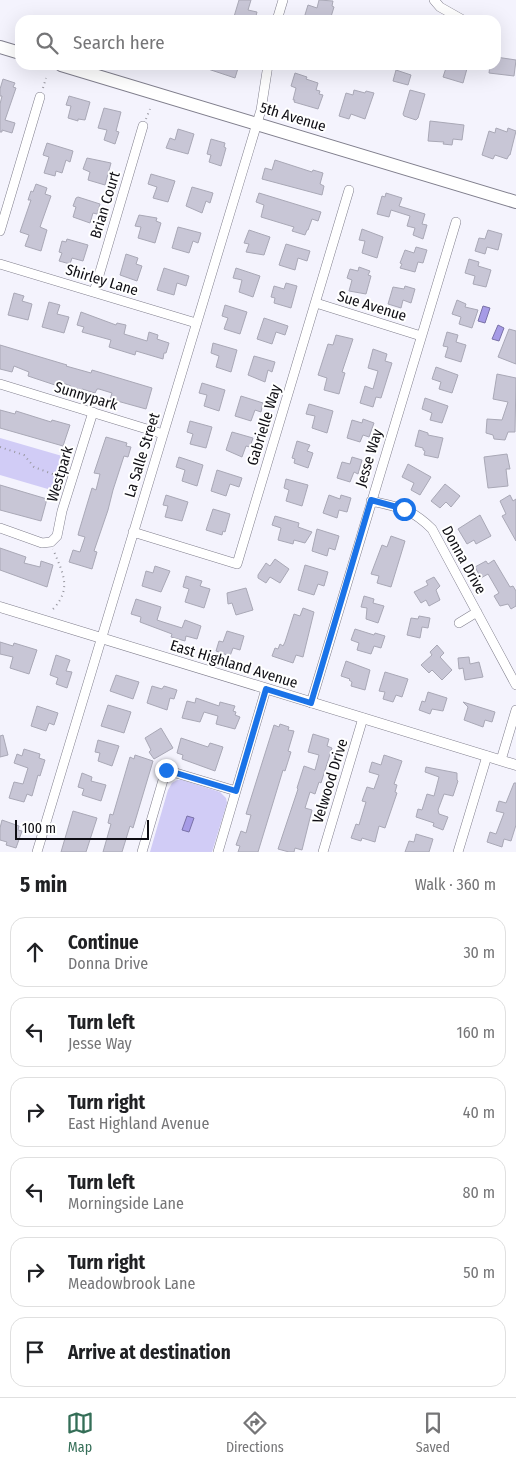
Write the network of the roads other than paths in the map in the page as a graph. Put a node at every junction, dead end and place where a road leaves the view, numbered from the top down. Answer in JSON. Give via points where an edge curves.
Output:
{"nodes":[{"id":1,"x":283,"y":0,"type":"edge"},
{"id":2,"x":434,"y":0,"type":"edge"},
{"id":3,"x":278,"y":15,"type":"edge"},
{"id":4,"x":454,"y":15,"type":"edge"},
{"id":5,"x":0,"y":47,"type":"edge"},
{"id":6,"x":15,"y":52,"type":"edge"},
{"id":7,"x":78,"y":70,"type":"edge"},
{"id":8,"x":267,"y":70,"type":"edge"},
{"id":9,"x":40,"y":98,"type":"road end"},
{"id":10,"x":256,"y":123,"type":"junction"},
{"id":11,"x":143,"y":126,"type":"dead end"},
{"id":12,"x":349,"y":190,"type":"dead end"},
{"id":13,"x":516,"y":202,"type":"edge"},
{"id":14,"x":456,"y":222,"type":"dead end"},
{"id":15,"x":0,"y":232,"type":"edge"},
{"id":16,"x":0,"y":264,"type":"edge"},
{"id":17,"x":94,"y":292,"type":"junction"},
{"id":18,"x":316,"y":303,"type":"junction"},
{"id":19,"x":196,"y":324,"type":"junction"},
{"id":20,"x":421,"y":336,"type":"junction"},
{"id":21,"x":0,"y":384,"type":"edge"},
{"id":22,"x":93,"y":412,"type":"junction"},
{"id":23,"x":163,"y":434,"type":"junction"},
{"id":24,"x":371,"y":500,"type":"junction"},
{"id":25,"x":0,"y":528,"type":"edge"},
{"id":26,"x":133,"y":532,"type":"junction"},
{"id":27,"x":0,"y":607,"type":"edge"},
{"id":28,"x":477,"y":612,"type":"junction"},
{"id":29,"x":459,"y":623,"type":"dead end"},
{"id":30,"x":102,"y":638,"type":"junction"},
{"id":31,"x":516,"y":685,"type":"edge"},
{"id":32,"x":266,"y":689,"type":"junction"},
{"id":33,"x":311,"y":703,"type":"junction"},
{"id":34,"x":516,"y":710,"type":"edge"},
{"id":35,"x":363,"y":718,"type":"junction"},
{"id":36,"x":487,"y":756,"type":"junction"},
{"id":37,"x":502,"y":760,"type":"junction"},
{"id":38,"x":516,"y":765,"type":"edge"},
{"id":39,"x":236,"y":791,"type":"junction"},
{"id":40,"x":37,"y":852,"type":"edge"},
{"id":41,"x":142,"y":852,"type":"edge"},
{"id":42,"x":218,"y":852,"type":"edge"},
{"id":43,"x":323,"y":852,"type":"edge"},
{"id":44,"x":458,"y":852,"type":"edge"}],
"edges":[{"from":1,"to":3,"type":"street"},
{"from":2,"to":4,"type":"street"},
{"from":5,"to":6,"type":"main road"},
{"from":7,"to":10,"type":"main road","name":"5th Avenue"},
{"from":8,"to":10,"type":"street","name":"La Salle Street"},
{"from":9,"to":15,"type":"street"},
{"from":10,"to":13,"type":"main road","name":"5th Avenue"},
{"from":10,"to":19,"type":"street","name":"La Salle Street"},
{"from":11,"to":17,"type":"street","name":"Brian Court"},
{"from":12,"to":18,"type":"street","name":"Gabrielle Way"},
{"from":14,"to":20,"type":"street","name":"Jesse Way"},
{"from":16,"to":17,"type":"street","name":"Shirley Lane"},
{"from":17,"to":19,"type":"street","name":"Shirley Lane"},
{"from":18,"to":20,"type":"street","name":"Sue Avenue"},
{"from":18,"to":26,"type":"street","name":"Gabrielle Way","via":[[237,564]]},
{"from":19,"to":23,"type":"street","name":"La Salle Street"},
{"from":20,"to":24,"type":"street","name":"Jesse Way"},
{"from":21,"to":22,"type":"street","name":"Sunnypark"},
{"from":22,"to":23,"type":"street","name":"Sunnypark"},
{"from":22,"to":25,"type":"street","name":"Westpark","via":[[57,536],[42,543]]},
{"from":23,"to":26,"type":"street","name":"La Salle Street"},
{"from":24,"to":28,"type":"street","name":"Donna Drive","via":[[404,509],[420,517],[432,529]]},
{"from":24,"to":33,"type":"street","name":"Jesse Way"},
{"from":26,"to":30,"type":"street","name":"La Salle Street"},
{"from":27,"to":30,"type":"street","name":"East Highland Avenue"},
{"from":28,"to":29,"type":"street","name":"Donna Drive"},
{"from":28,"to":31,"type":"street","name":"Donna Drive"},
{"from":30,"to":32,"type":"street","name":"East Highland Avenue"},
{"from":30,"to":40,"type":"street","name":"La Salle Street"},
{"from":32,"to":33,"type":"street","name":"East Highland Avenue"},
{"from":32,"to":39,"type":"street"},
{"from":33,"to":35,"type":"street","name":"East Highland Avenue"},
{"from":34,"to":37,"type":"street"},
{"from":35,"to":36,"type":"street","name":"East Highland Avenue"},
{"from":35,"to":43,"type":"street","name":"Velwood Drive"},
{"from":36,"to":37,"type":"street","name":"East Highland Avenue"},
{"from":36,"to":44,"type":"street"},
{"from":37,"to":38,"type":"street","name":"East Highland Avenue"},
{"from":39,"to":41,"type":"street","via":[[166,770]]},
{"from":39,"to":42,"type":"street"}]}
